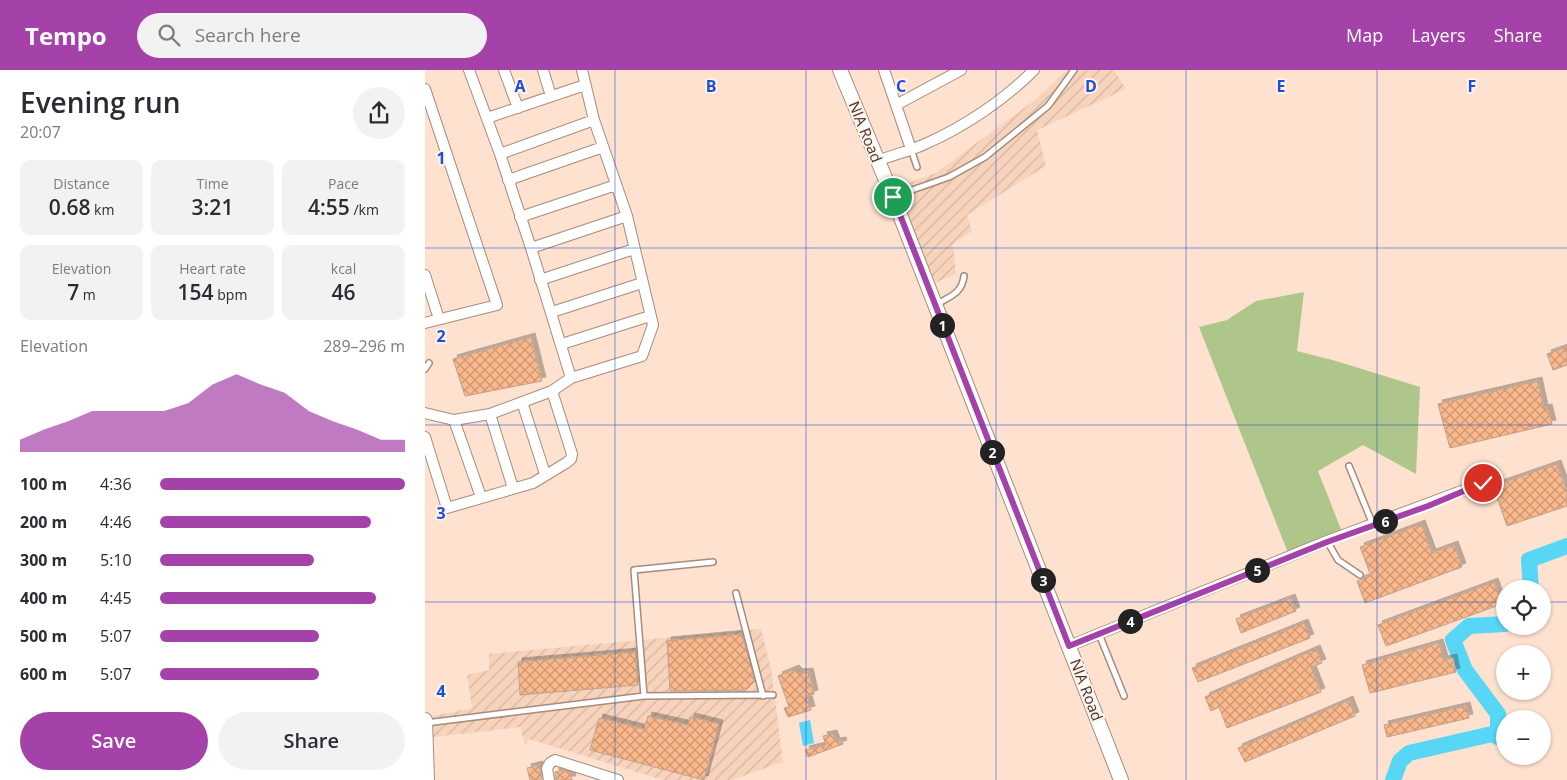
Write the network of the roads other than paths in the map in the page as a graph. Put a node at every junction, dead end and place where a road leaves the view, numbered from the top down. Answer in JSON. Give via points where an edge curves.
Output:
{"nodes":[{"id":1,"x":469,"y":70,"type":"edge"},
{"id":2,"x":504,"y":70,"type":"edge"},
{"id":3,"x":543,"y":70,"type":"edge"},
{"id":4,"x":582,"y":70,"type":"edge"},
{"id":5,"x":840,"y":70,"type":"edge"},
{"id":6,"x":884,"y":70,"type":"edge"},
{"id":7,"x":961,"y":70,"type":"edge"},
{"id":8,"x":1034,"y":70,"type":"edge"},
{"id":9,"x":1074,"y":70,"type":"edge"},
{"id":10,"x":585,"y":85,"type":"junction"},
{"id":11,"x":425,"y":89,"type":"edge"},
{"id":12,"x":551,"y":96,"type":"junction"},
{"id":13,"x":896,"y":105,"type":"junction"},
{"id":14,"x":517,"y":108,"type":"junction"},
{"id":15,"x":487,"y":118,"type":"junction"},
{"id":16,"x":594,"y":120,"type":"junction"},
{"id":17,"x":603,"y":148,"type":"junction"},
{"id":18,"x":911,"y":149,"type":"junction"},
{"id":19,"x":500,"y":154,"type":"junction"},
{"id":20,"x":877,"y":160,"type":"junction"},
{"id":21,"x":917,"y":167,"type":"dead end"},
{"id":22,"x":508,"y":180,"type":"junction"},
{"id":23,"x":616,"y":185,"type":"junction"},
{"id":24,"x":893,"y":197,"type":"junction"},
{"id":25,"x":627,"y":216,"type":"junction"},
{"id":26,"x":520,"y":217,"type":"junction"},
{"id":27,"x":531,"y":248,"type":"junction"},
{"id":28,"x":634,"y":249,"type":"junction"},
{"id":29,"x":425,"y":275,"type":"edge"},
{"id":30,"x":964,"y":276,"type":"dead end"},
{"id":31,"x":541,"y":280,"type":"junction"},
{"id":32,"x":643,"y":283,"type":"junction"},
{"id":33,"x":934,"y":306,"type":"junction"},
{"id":34,"x":552,"y":312,"type":"junction"},
{"id":35,"x":650,"y":316,"type":"junction"},
{"id":36,"x":439,"y":319,"type":"junction"},
{"id":37,"x":425,"y":323,"type":"edge"},
{"id":38,"x":562,"y":344,"type":"junction"},
{"id":39,"x":429,"y":363,"type":"dead end"},
{"id":40,"x":425,"y":369,"type":"edge"},
{"id":41,"x":571,"y":378,"type":"junction"},
{"id":42,"x":552,"y":391,"type":"junction"},
{"id":43,"x":521,"y":402,"type":"junction"},
{"id":44,"x":425,"y":413,"type":"edge"},
{"id":45,"x":490,"y":414,"type":"junction"},
{"id":46,"x":455,"y":420,"type":"junction"},
{"id":47,"x":425,"y":437,"type":"edge"},
{"id":48,"x":1349,"y":466,"type":"dead end"},
{"id":49,"x":545,"y":474,"type":"junction"},
{"id":50,"x":1483,"y":483,"type":"dead end"},
{"id":51,"x":513,"y":488,"type":"junction"},
{"id":52,"x":481,"y":497,"type":"junction"},
{"id":53,"x":1373,"y":525,"type":"junction"},
{"id":54,"x":1327,"y":542,"type":"junction"},
{"id":55,"x":713,"y":562,"type":"dead end"},
{"id":56,"x":1360,"y":575,"type":"dead end"},
{"id":57,"x":736,"y":593,"type":"dead end"},
{"id":58,"x":1099,"y":634,"type":"junction"},
{"id":59,"x":1069,"y":646,"type":"junction"},
{"id":60,"x":773,"y":695,"type":"dead end"},
{"id":61,"x":643,"y":696,"type":"junction"},
{"id":62,"x":763,"y":696,"type":"junction"},
{"id":63,"x":1124,"y":696,"type":"dead end"},
{"id":64,"x":425,"y":721,"type":"edge"},
{"id":65,"x":425,"y":738,"type":"edge"},
{"id":66,"x":427,"y":780,"type":"edge"},
{"id":67,"x":549,"y":780,"type":"edge"},
{"id":68,"x":617,"y":780,"type":"edge"},
{"id":69,"x":1121,"y":780,"type":"edge"}],
"edges":[{"from":1,"to":15,"type":"street"},
{"from":2,"to":14,"type":"street"},
{"from":3,"to":12,"type":"street"},
{"from":4,"to":10,"type":"street"},
{"from":5,"to":20,"type":"street","name":"NIA Road"},
{"from":6,"to":13,"type":"street"},
{"from":7,"to":13,"type":"street"},
{"from":8,"to":18,"type":"street","via":[[972,118]]},
{"from":9,"to":24,"type":"lane","via":[[1048,106],[985,157],[949,177]]},
{"from":10,"to":12,"type":"street"},
{"from":10,"to":16,"type":"street"},
{"from":11,"to":36,"type":"street","via":[[497,305]]},
{"from":12,"to":14,"type":"street"},
{"from":13,"to":18,"type":"street"},
{"from":14,"to":15,"type":"street"},
{"from":15,"to":19,"type":"street"},
{"from":16,"to":17,"type":"street"},
{"from":16,"to":19,"type":"street"},
{"from":17,"to":22,"type":"street"},
{"from":17,"to":23,"type":"street"},
{"from":18,"to":20,"type":"street"},
{"from":18,"to":21,"type":"lane"},
{"from":19,"to":22,"type":"street"},
{"from":20,"to":24,"type":"street","name":"NIA Road"},
{"from":22,"to":26,"type":"street"},
{"from":23,"to":25,"type":"street"},
{"from":23,"to":26,"type":"street"},
{"from":24,"to":33,"type":"street","name":"NIA Road"},
{"from":25,"to":27,"type":"street"},
{"from":25,"to":28,"type":"street"},
{"from":26,"to":27,"type":"street"},
{"from":27,"to":31,"type":"street"},
{"from":28,"to":31,"type":"street"},
{"from":28,"to":32,"type":"street"},
{"from":29,"to":36,"type":"street"},
{"from":30,"to":33,"type":"lane","via":[[959,292]]},
{"from":31,"to":34,"type":"street"},
{"from":32,"to":34,"type":"street"},
{"from":32,"to":35,"type":"street"},
{"from":33,"to":59,"type":"street","name":"NIA Road"},
{"from":34,"to":38,"type":"street"},
{"from":35,"to":38,"type":"street"},
{"from":35,"to":41,"type":"street","via":[[653,325],[642,356]]},
{"from":36,"to":37,"type":"street"},
{"from":38,"to":41,"type":"street"},
{"from":39,"to":40,"type":"lane"},
{"from":41,"to":42,"type":"street"},
{"from":42,"to":43,"type":"street"},
{"from":42,"to":49,"type":"street","via":[[572,454],[571,460]]},
{"from":43,"to":45,"type":"street"},
{"from":43,"to":49,"type":"street"},
{"from":44,"to":46,"type":"street"},
{"from":45,"to":46,"type":"street"},
{"from":45,"to":51,"type":"street"},
{"from":46,"to":52,"type":"street"},
{"from":47,"to":52,"type":"street","via":[[447,508]]},
{"from":48,"to":53,"type":"lane"},
{"from":49,"to":51,"type":"street","via":[[533,483]]},
{"from":50,"to":53,"type":"street"},
{"from":51,"to":52,"type":"street"},
{"from":53,"to":54,"type":"street"},
{"from":54,"to":56,"type":"lane","via":[[1338,560]]},
{"from":54,"to":58,"type":"street"},
{"from":55,"to":61,"type":"lane","via":[[635,570]]},
{"from":57,"to":62,"type":"lane"},
{"from":58,"to":59,"type":"street"},
{"from":58,"to":63,"type":"lane"},
{"from":59,"to":69,"type":"street","name":"NIA Road"},
{"from":60,"to":62,"type":"lane"},
{"from":61,"to":62,"type":"lane"},
{"from":61,"to":64,"type":"lane"},
{"from":64,"to":65,"type":"street"},
{"from":65,"to":66,"type":"street"},
{"from":67,"to":68,"type":"street","via":[[547,768],[555,760]]}]}
